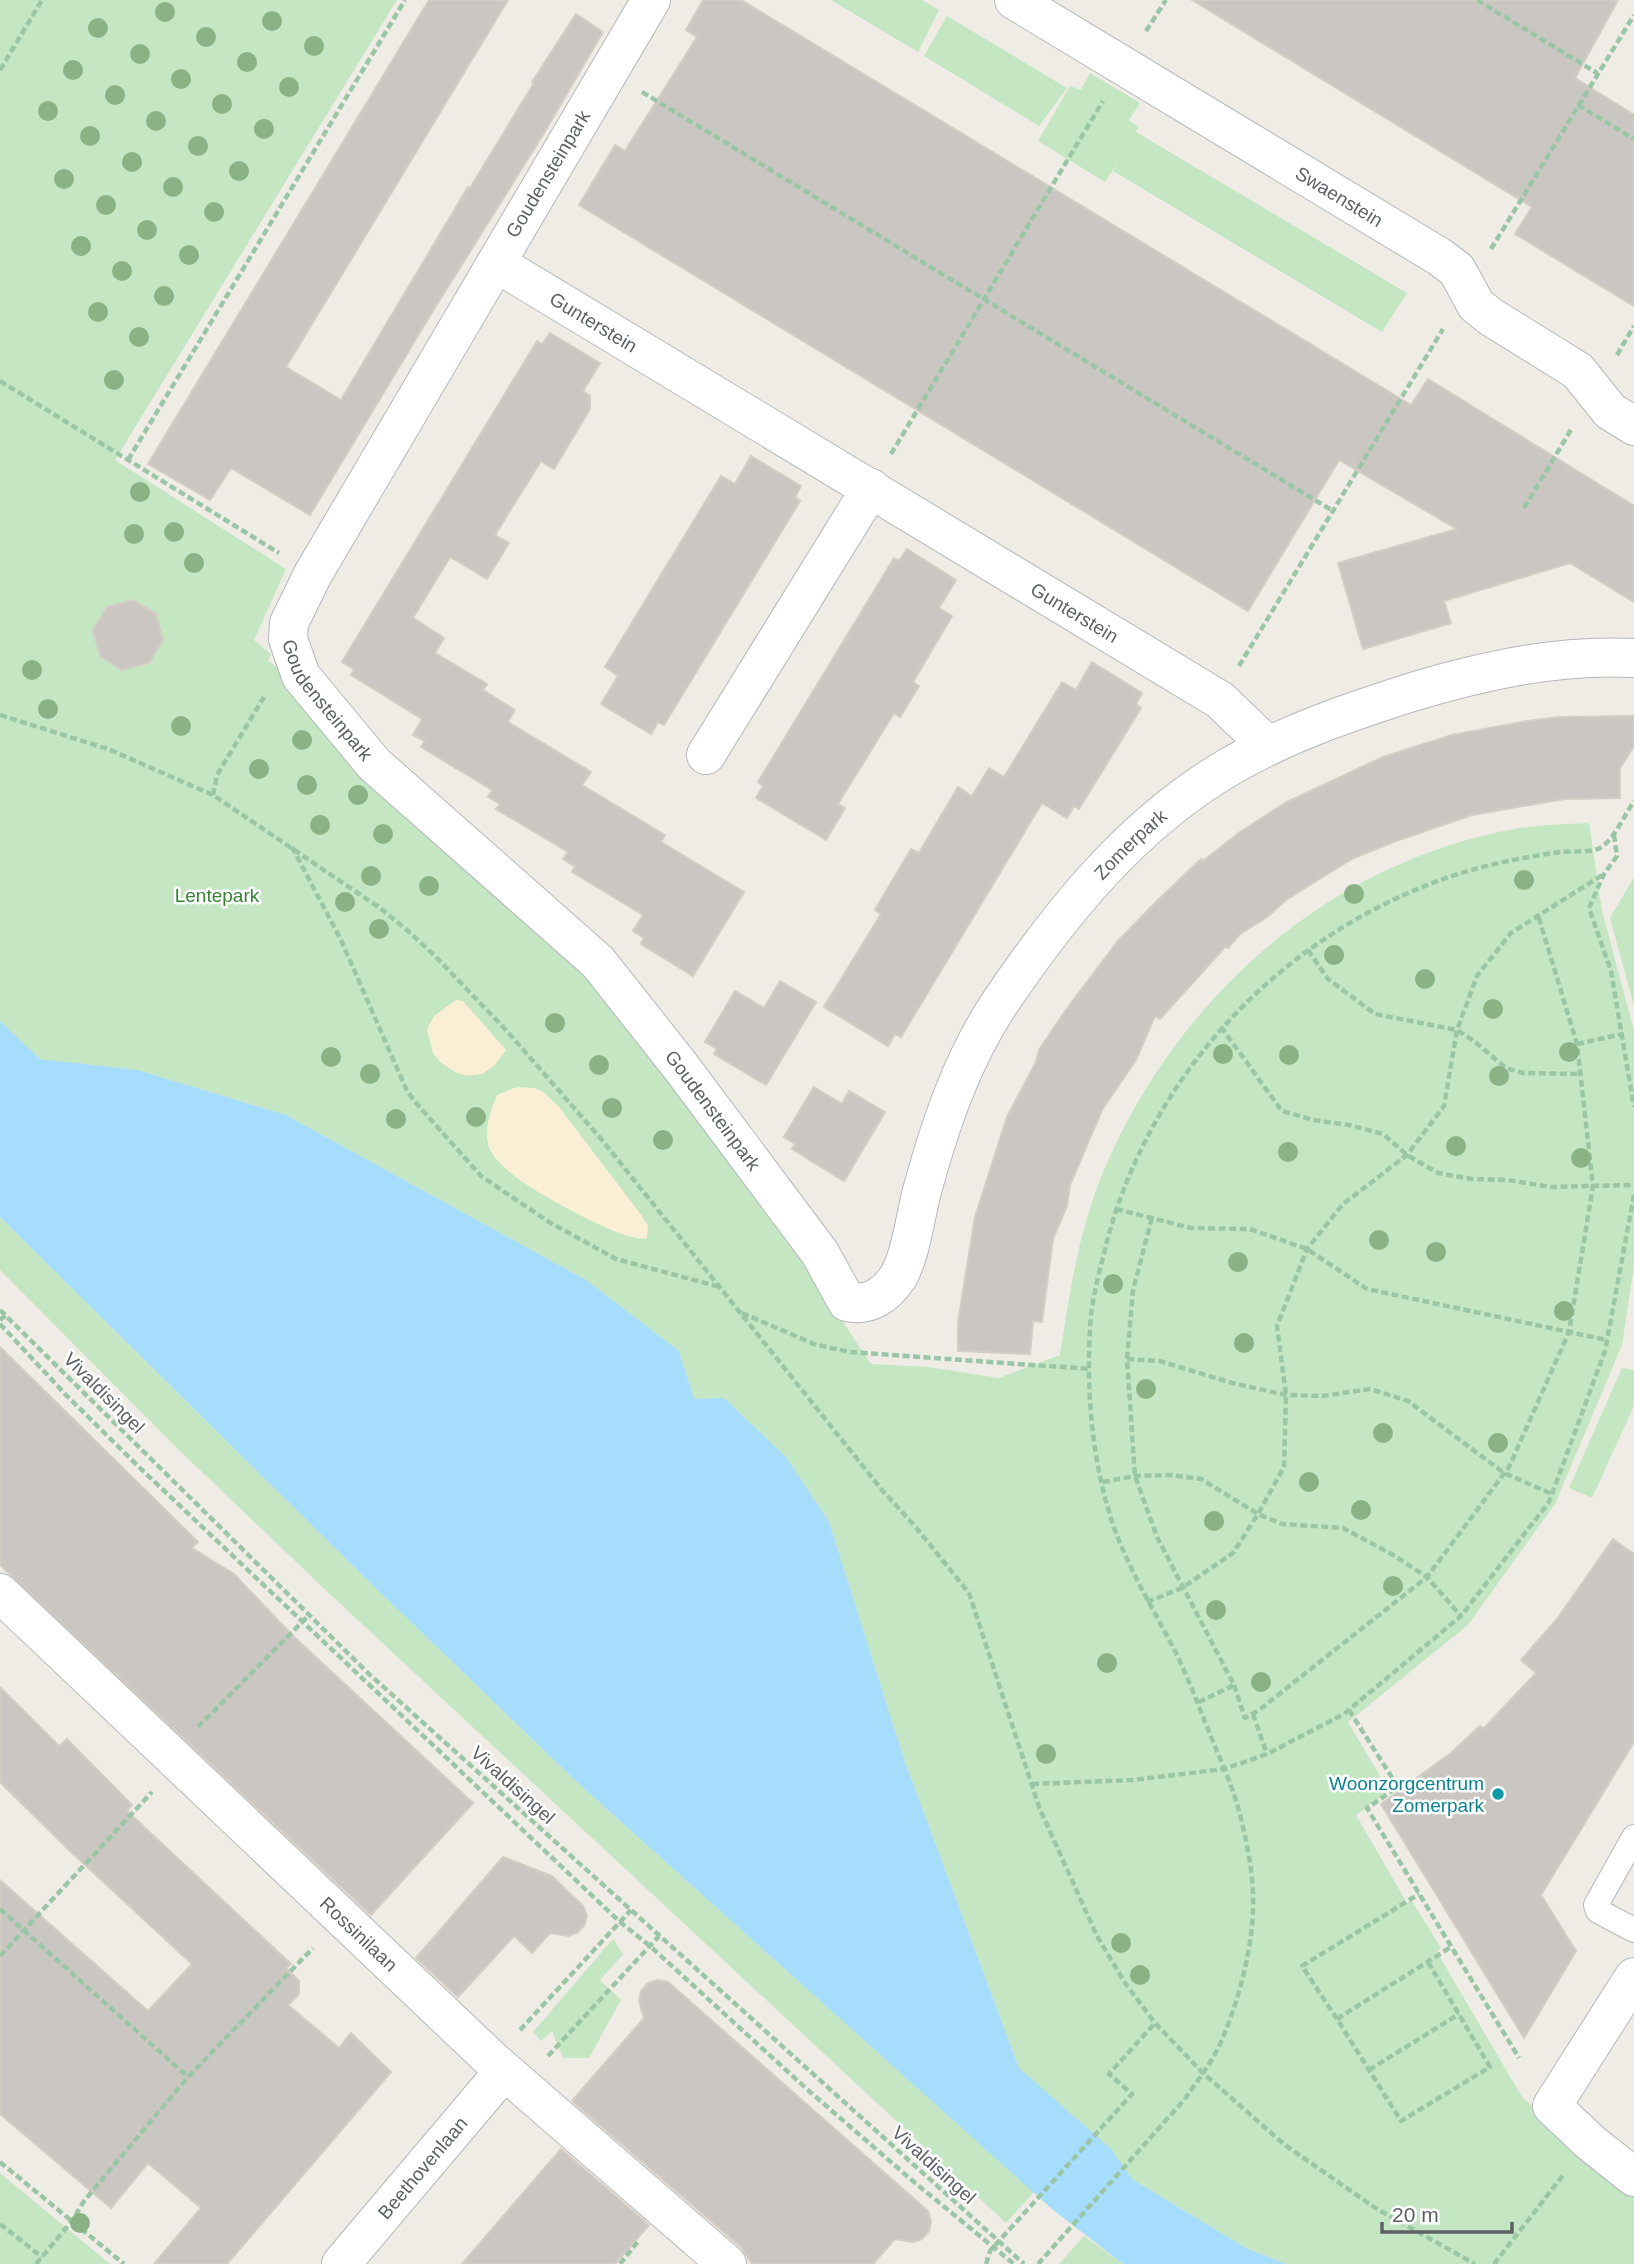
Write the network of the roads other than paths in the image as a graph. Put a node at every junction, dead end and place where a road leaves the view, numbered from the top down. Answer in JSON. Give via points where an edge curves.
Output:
{"nodes":[{"id":1,"x":651,"y":0,"type":"edge"},
{"id":2,"x":1014,"y":0,"type":"edge"},
{"id":3,"x":496,"y":263,"type":"junction"},
{"id":4,"x":1634,"y":426,"type":"edge"},
{"id":5,"x":871,"y":488,"type":"junction"},
{"id":6,"x":1634,"y":658,"type":"edge"},
{"id":7,"x":1268,"y":746,"type":"junction"},
{"id":8,"x":706,"y":755,"type":"dead end"},
{"id":9,"x":857,"y":1304,"type":"joint"},
{"id":10,"x":0,"y":1593,"type":"edge"},
{"id":11,"x":1634,"y":1837,"type":"edge"},
{"id":12,"x":1634,"y":1930,"type":"edge"},
{"id":13,"x":1634,"y":1977,"type":"edge"},
{"id":14,"x":506,"y":2072,"type":"junction"},
{"id":15,"x":1634,"y":2177,"type":"edge"},
{"id":16,"x":341,"y":2264,"type":"edge"},
{"id":17,"x":727,"y":2264,"type":"edge"}],
"edges":[{"from":1,"to":3,"type":"street","name":"Goudensteinpark"},
{"from":2,"to":4,"type":"street","name":"Swaenstein","via":[[1440,257],[1457,270],[1476,305],[1578,371],[1610,411]]},
{"from":3,"to":5,"type":"street","name":"Gunterstein"},
{"from":3,"to":9,"type":"street","name":"Goudensteinpark","via":[[313,574],[289,622],[288,639],[302,676],[374,764],[598,962],[820,1253],[847,1302]]},
{"from":5,"to":7,"type":"street","name":"Gunterstein","via":[[1220,699]]},
{"from":5,"to":8,"type":"street"},
{"from":6,"to":7,"type":"street","name":"Zomerpark","via":[[1563,660],[1479,674],[1370,706]]},
{"from":7,"to":9,"type":"street","name":"Zomerpark","via":[[1185,795],[1140,834],[1068,908],[1034,953],[975,1043],[953,1094],[899,1275],[881,1296]]},
{"from":10,"to":14,"type":"street","name":"Rossinilaan"},
{"from":11,"to":12,"type":"lane","via":[[1596,1905],[1598,1911]]},
{"from":13,"to":15,"type":"street","via":[[1552,2106]]},
{"from":14,"to":16,"type":"street","name":"Beethovenlaan"},
{"from":14,"to":17,"type":"street","name":"Rossinilaan"}]}
